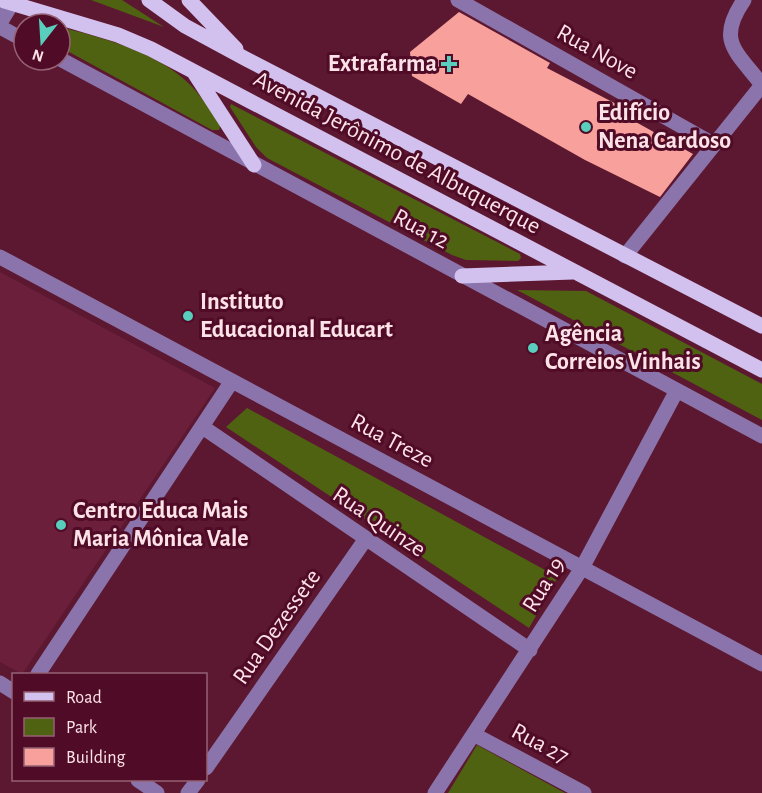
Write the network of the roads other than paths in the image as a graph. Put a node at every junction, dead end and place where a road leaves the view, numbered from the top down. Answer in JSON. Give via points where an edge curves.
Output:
{"nodes":[{"id":1,"x":149,"y":0,"type":"edge"},
{"id":2,"x":189,"y":0,"type":"edge"},
{"id":3,"x":458,"y":0,"type":"edge"},
{"id":4,"x":744,"y":0,"type":"edge"},
{"id":5,"x":9,"y":1,"type":"edge"},
{"id":6,"x":0,"y":25,"type":"edge"},
{"id":7,"x":246,"y":59,"type":"junction"},
{"id":8,"x":72,"y":66,"type":"edge"},
{"id":9,"x":194,"y":71,"type":"junction"},
{"id":10,"x":762,"y":85,"type":"edge"},
{"id":11,"x":713,"y":144,"type":"junction"},
{"id":12,"x":254,"y":165,"type":"junction"},
{"id":13,"x":625,"y":256,"type":"junction"},
{"id":14,"x":0,"y":257,"type":"edge"},
{"id":15,"x":573,"y":272,"type":"junction"},
{"id":16,"x":462,"y":276,"type":"junction"},
{"id":17,"x":762,"y":326,"type":"edge"},
{"id":18,"x":762,"y":370,"type":"edge"},
{"id":19,"x":232,"y":381,"type":"junction"},
{"id":20,"x":676,"y":392,"type":"junction"},
{"id":21,"x":204,"y":428,"type":"junction"},
{"id":22,"x":762,"y":436,"type":"edge"},
{"id":23,"x":365,"y":540,"type":"junction"},
{"id":24,"x":582,"y":568,"type":"junction"},
{"id":25,"x":530,"y":650,"type":"junction"},
{"id":26,"x":762,"y":664,"type":"edge"},
{"id":27,"x":39,"y":673,"type":"edge"},
{"id":28,"x":475,"y":735,"type":"junction"},
{"id":29,"x":207,"y":767,"type":"edge"},
{"id":30,"x":139,"y":781,"type":"edge"},
{"id":31,"x":197,"y":781,"type":"edge"},
{"id":32,"x":157,"y":793,"type":"edge"},
{"id":33,"x":188,"y":793,"type":"edge"},
{"id":34,"x":435,"y":793,"type":"edge"},
{"id":35,"x":584,"y":793,"type":"edge"}],
"edges":[{"from":1,"to":7,"type":"main road","name":"Avenida Jerônimo de Albuquerque","via":[[185,26]]},
{"from":2,"to":7,"type":"main road"},
{"from":3,"to":11,"type":"street","name":"Rua Nove"},
{"from":4,"to":10,"type":"street","via":[[729,27],[730,38]]},
{"from":5,"to":6,"type":"street"},
{"from":5,"to":9,"type":"main road","name":"Avenida Jerônimo de Albuquerque","via":[[117,35]]},
{"from":7,"to":13,"type":"main road","name":"Avenida Jerônimo de Albuquerque"},
{"from":8,"to":12,"type":"street","name":"Rua 12"},
{"from":9,"to":12,"type":"main road"},
{"from":9,"to":15,"type":"main road","name":"Avenida Jerônimo de Albuquerque"},
{"from":10,"to":11,"type":"street"},
{"from":11,"to":13,"type":"street"},
{"from":12,"to":16,"type":"street","name":"Rua 12"},
{"from":13,"to":17,"type":"main road","name":"Avenida Jerônimo de Albuquerque"},
{"from":14,"to":19,"type":"street","name":"Rua Treze"},
{"from":15,"to":16,"type":"main road"},
{"from":15,"to":18,"type":"main road","name":"Avenida Jerônimo de Albuquerque"},
{"from":16,"to":20,"type":"street","name":"Rua 12"},
{"from":19,"to":21,"type":"street"},
{"from":19,"to":24,"type":"street","name":"Rua Treze"},
{"from":20,"to":22,"type":"street","name":"Rua 12"},
{"from":20,"to":24,"type":"street","name":"Rua 19"},
{"from":21,"to":23,"type":"street","name":"Rua Quinze"},
{"from":21,"to":27,"type":"street"},
{"from":23,"to":25,"type":"street","name":"Rua Quinze"},
{"from":23,"to":29,"type":"street","name":"Rua Dezessete"},
{"from":24,"to":25,"type":"street","name":"Rua 19"},
{"from":24,"to":26,"type":"street","name":"Rua Treze"},
{"from":25,"to":28,"type":"street","name":"Rua 19"},
{"from":28,"to":34,"type":"street","name":"Rua 19"},
{"from":28,"to":35,"type":"street","name":"Rua 27"},
{"from":30,"to":32,"type":"street"},
{"from":31,"to":33,"type":"street"}]}
